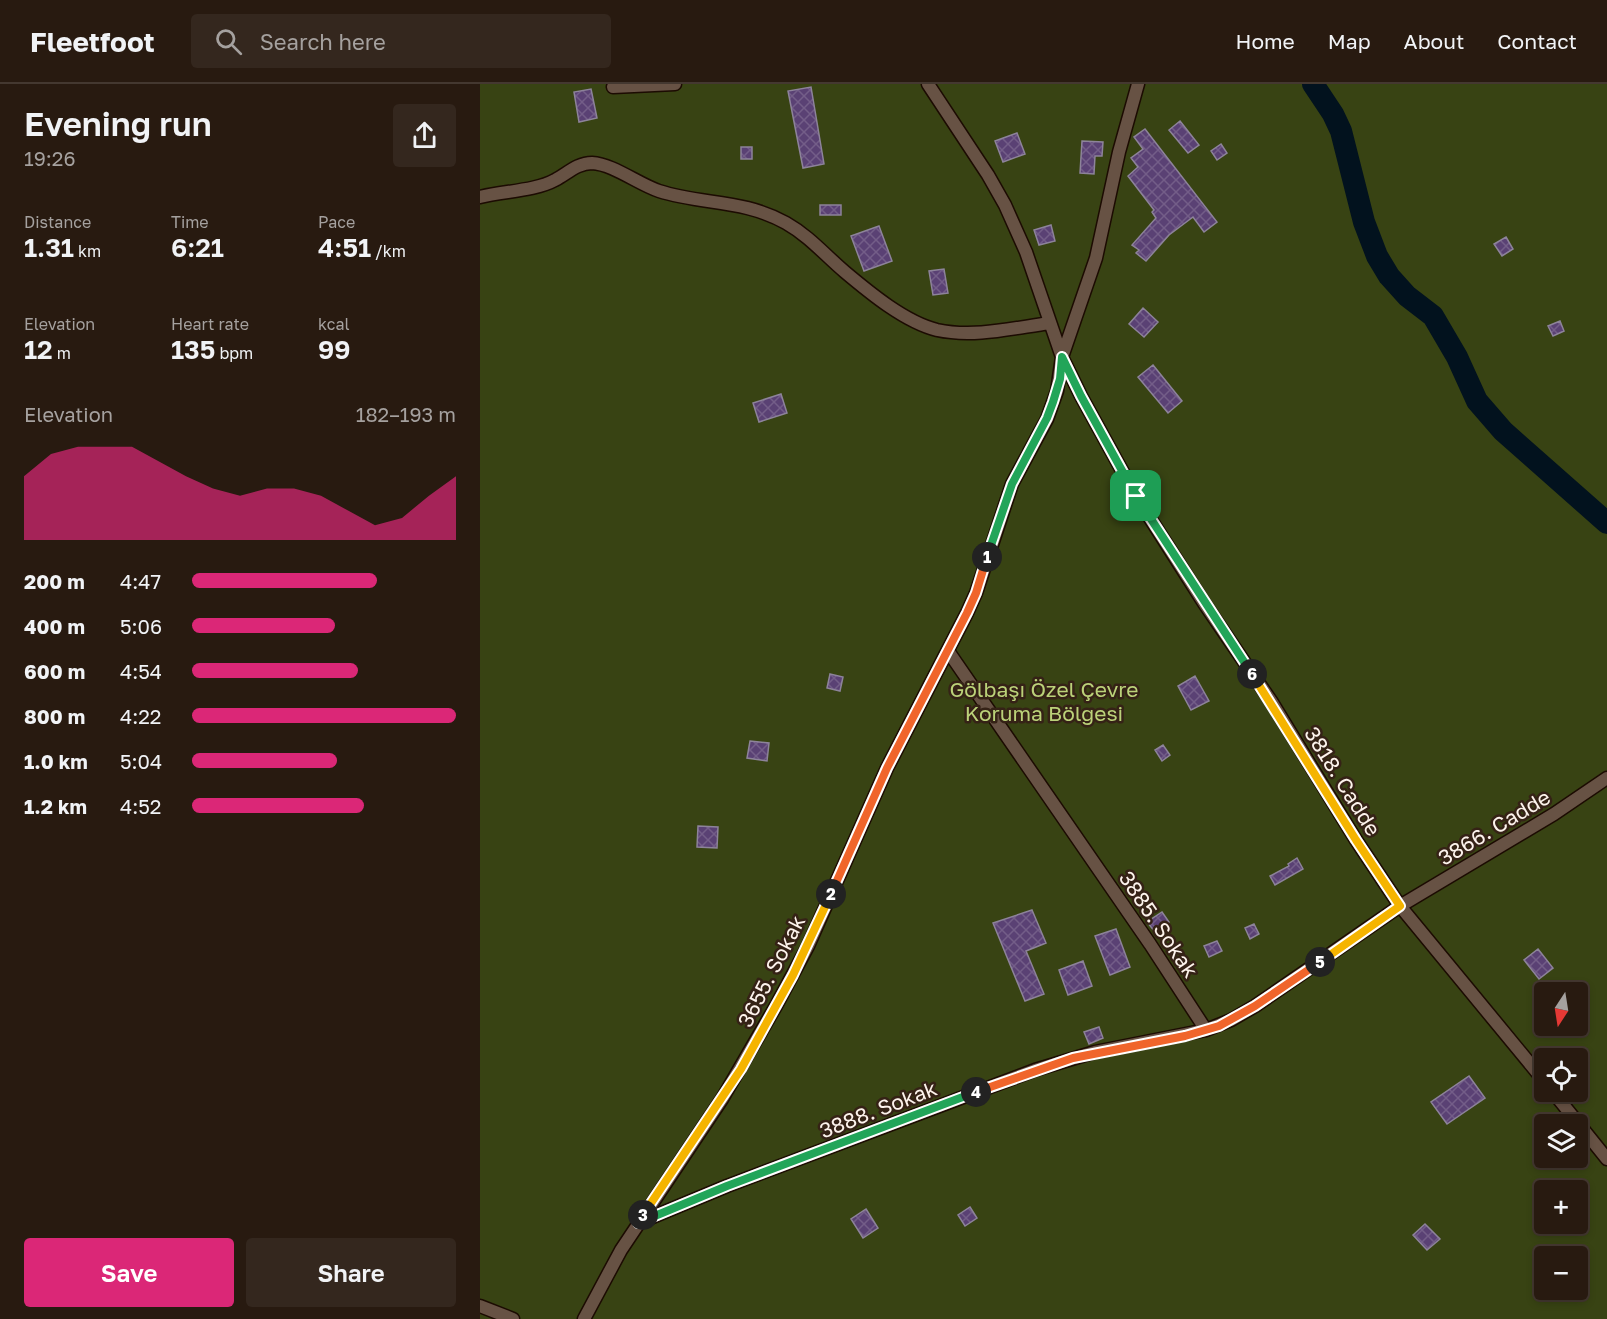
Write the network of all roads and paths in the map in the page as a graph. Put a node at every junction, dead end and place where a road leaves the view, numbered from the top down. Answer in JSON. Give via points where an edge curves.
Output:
{"nodes":[{"id":1,"x":675,"y":84,"type":"edge"},
{"id":2,"x":928,"y":84,"type":"edge"},
{"id":3,"x":1138,"y":84,"type":"edge"},
{"id":4,"x":613,"y":87,"type":"dead end"},
{"id":5,"x":480,"y":197,"type":"edge"},
{"id":6,"x":1050,"y":322,"type":"junction"},
{"id":7,"x":1062,"y":357,"type":"junction"},
{"id":8,"x":948,"y":651,"type":"junction"},
{"id":9,"x":1607,"y":778,"type":"edge"},
{"id":10,"x":1400,"y":906,"type":"junction"},
{"id":11,"x":1206,"y":1030,"type":"junction"},
{"id":12,"x":1534,"y":1069,"type":"edge"},
{"id":13,"x":1561,"y":1102,"type":"edge"},
{"id":14,"x":1607,"y":1159,"type":"edge"},
{"id":15,"x":638,"y":1223,"type":"junction"},
{"id":16,"x":480,"y":1306,"type":"edge"},
{"id":17,"x":513,"y":1319,"type":"edge"},
{"id":18,"x":584,"y":1319,"type":"edge"}],
"edges":[{"from":1,"to":4,"type":"street"},
{"from":2,"to":6,"type":"street","name":"3818. Cadde","via":[[1005,205]]},
{"from":3,"to":7,"type":"street","name":"3655. Sokak","via":[[1096,258]]},
{"from":5,"to":6,"type":"street","via":[[554,181],[583,165],[600,165],[659,191],[737,204],[772,216],[803,234],[880,300],[927,327],[948,332],[984,332]]},
{"from":6,"to":7,"type":"street","name":"3818. Cadde"},
{"from":7,"to":8,"type":"street","name":"3655. Sokak","via":[[1060,379],[1047,418],[1012,484],[976,593]]},
{"from":7,"to":10,"type":"street","name":"3818. Cadde","via":[[1136,496]]},
{"from":8,"to":11,"type":"street","name":"3885. Sokak"},
{"from":8,"to":15,"type":"street","name":"3655. Sokak","via":[[887,768],[788,985],[722,1099]]},
{"from":9,"to":10,"type":"street","name":"3866. Cadde"},
{"from":10,"to":11,"type":"street","via":[[1274,994]]},
{"from":10,"to":12,"type":"street","name":"3818. Cadde"},
{"from":11,"to":15,"type":"street","name":"3888. Sokak","via":[[1095,1052],[1035,1070]]},
{"from":13,"to":14,"type":"street"},
{"from":15,"to":18,"type":"street","name":"3655. Sokak"},
{"from":16,"to":17,"type":"street"}]}
